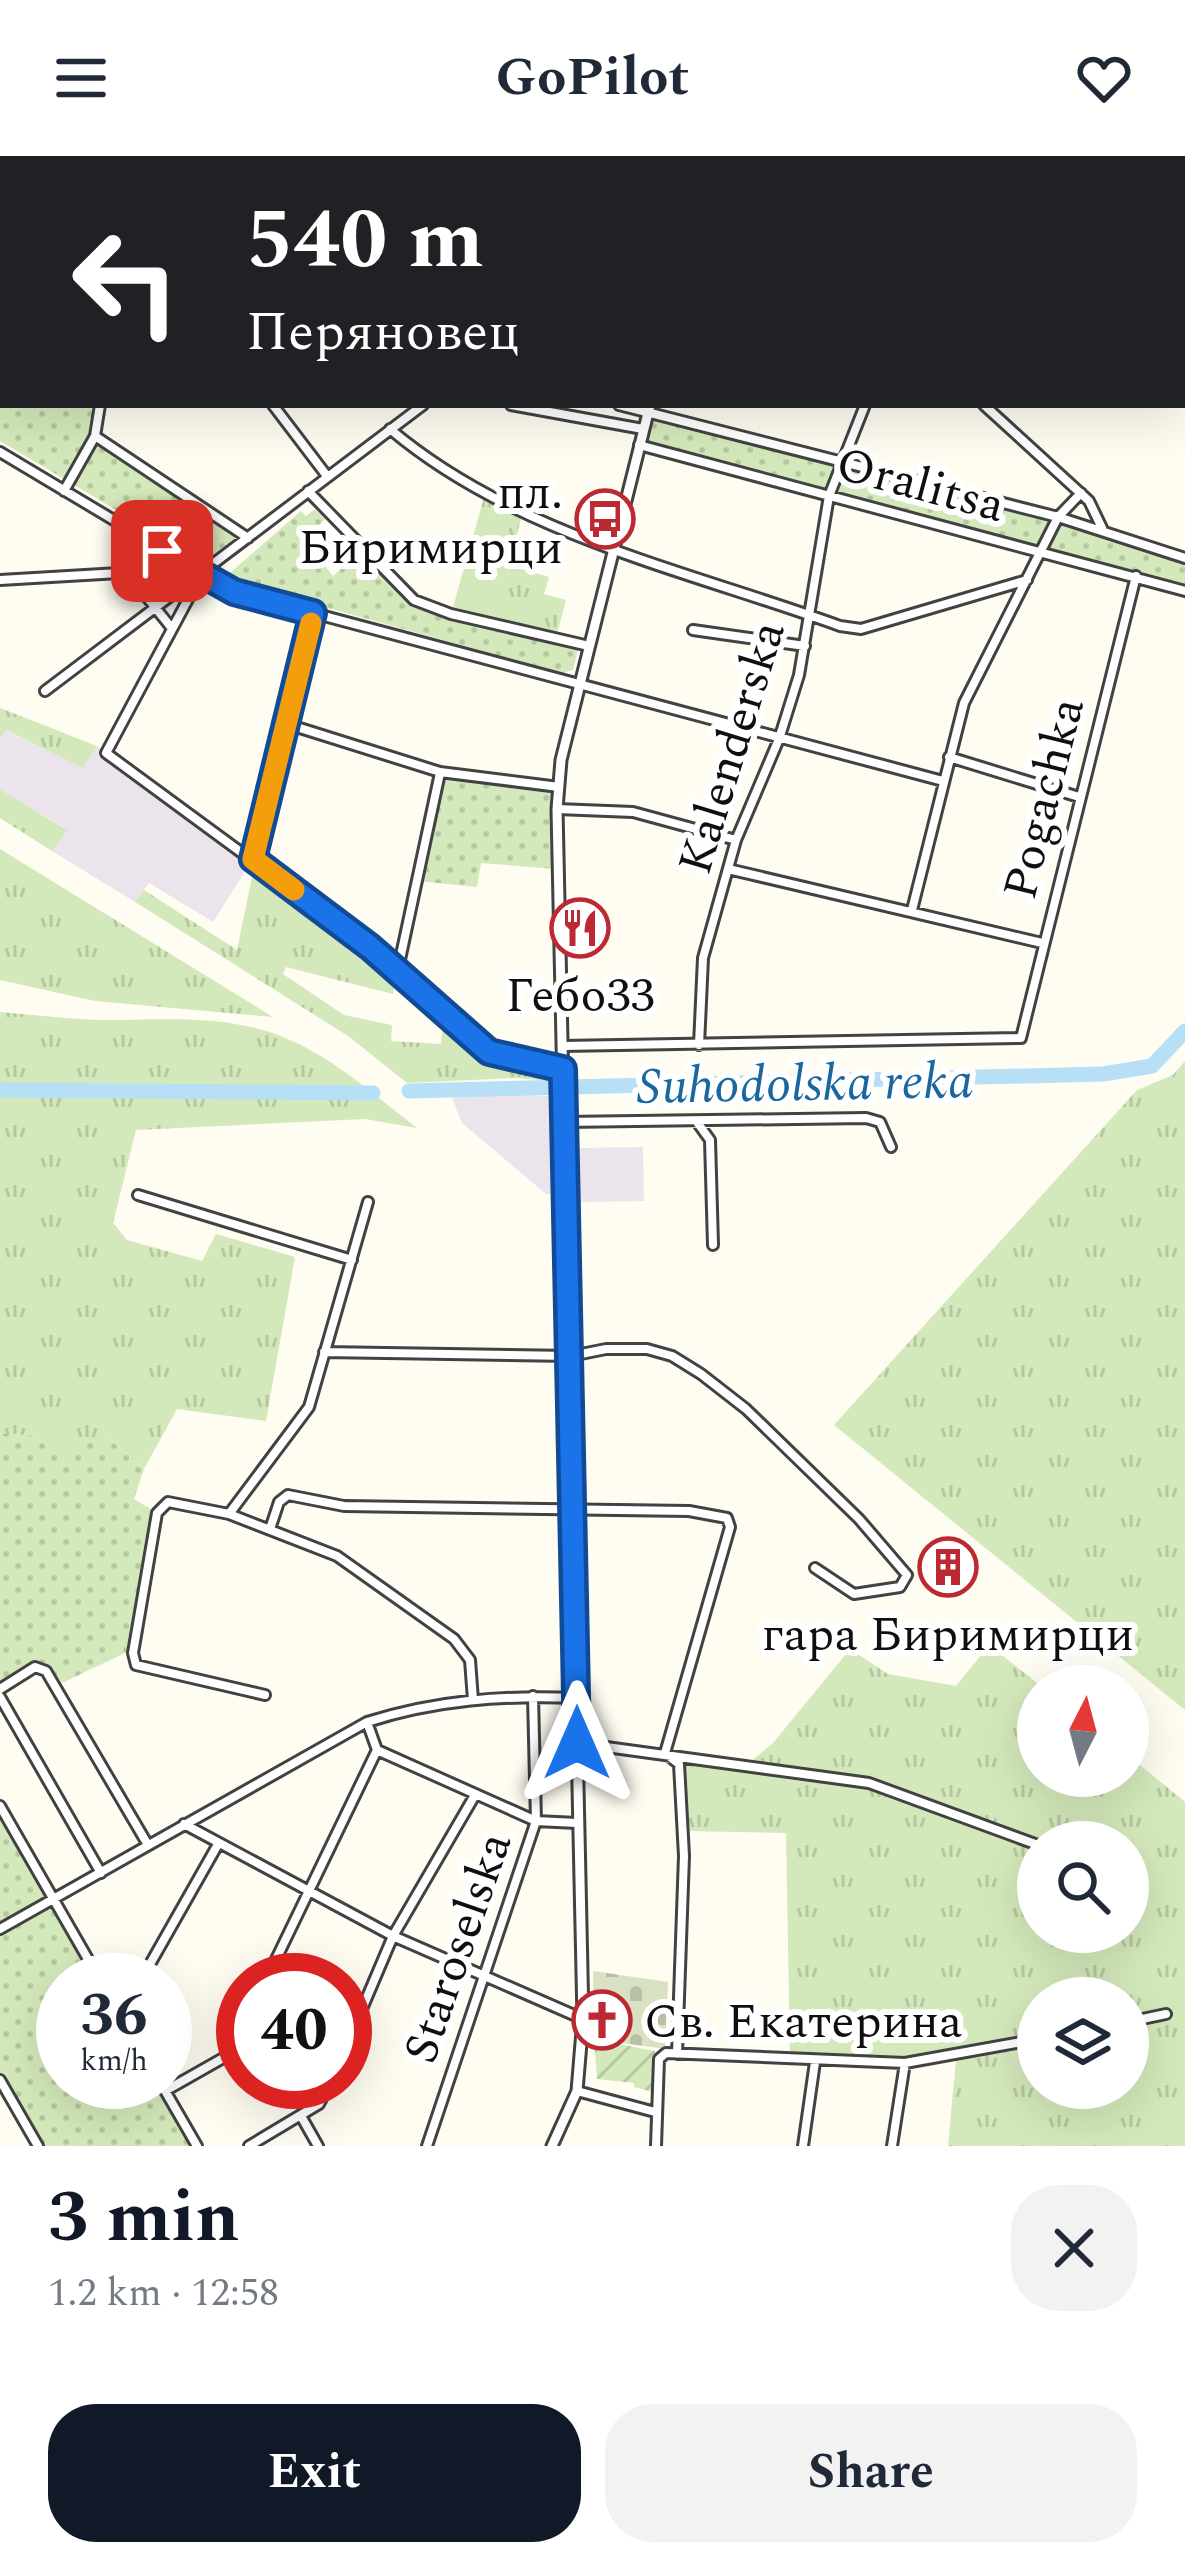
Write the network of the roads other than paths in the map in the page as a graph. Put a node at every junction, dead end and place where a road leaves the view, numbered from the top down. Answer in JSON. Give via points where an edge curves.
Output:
{"nodes":[{"id":1,"x":99,"y":408,"type":"edge"},
{"id":2,"x":275,"y":408,"type":"edge"},
{"id":3,"x":419,"y":408,"type":"edge"},
{"id":4,"x":529,"y":408,"type":"edge"},
{"id":5,"x":595,"y":408,"type":"edge"},
{"id":6,"x":649,"y":408,"type":"edge"},
{"id":7,"x":864,"y":408,"type":"edge"},
{"id":8,"x":987,"y":408,"type":"edge"},
{"id":9,"x":592,"y":419,"type":"junction"},
{"id":10,"x":390,"y":429,"type":"junction"},
{"id":11,"x":643,"y":430,"type":"junction"},
{"id":12,"x":94,"y":436,"type":"junction"},
{"id":13,"x":639,"y":445,"type":"junction"},
{"id":14,"x":0,"y":452,"type":"edge"},
{"id":15,"x":847,"y":462,"type":"junction"},
{"id":16,"x":327,"y":476,"type":"junction"},
{"id":17,"x":64,"y":491,"type":"junction"},
{"id":18,"x":308,"y":491,"type":"junction"},
{"id":19,"x":1082,"y":493,"type":"junction"},
{"id":20,"x":829,"y":496,"type":"junction"},
{"id":21,"x":1058,"y":517,"type":"junction"},
{"id":22,"x":1102,"y":530,"type":"junction"},
{"id":23,"x":248,"y":538,"type":"junction"},
{"id":24,"x":613,"y":548,"type":"junction"},
{"id":25,"x":1041,"y":552,"type":"junction"},
{"id":26,"x":1185,"y":557,"type":"edge"},
{"id":27,"x":201,"y":575,"type":"junction"},
{"id":28,"x":1136,"y":576,"type":"junction"},
{"id":29,"x":0,"y":580,"type":"edge"},
{"id":30,"x":1027,"y":580,"type":"junction"},
{"id":31,"x":1185,"y":591,"type":"edge"},
{"id":32,"x":150,"y":607,"type":"junction"},
{"id":33,"x":313,"y":613,"type":"junction"},
{"id":34,"x":809,"y":615,"type":"junction"},
{"id":35,"x":170,"y":626,"type":"junction"},
{"id":36,"x":693,"y":630,"type":"dead end"},
{"id":37,"x":589,"y":646,"type":"junction"},
{"id":38,"x":805,"y":646,"type":"junction"},
{"id":39,"x":580,"y":685,"type":"junction"},
{"id":40,"x":46,"y":691,"type":"dead end"},
{"id":41,"x":286,"y":724,"type":"junction"},
{"id":42,"x":779,"y":739,"type":"junction"},
{"id":43,"x":949,"y":757,"type":"junction"},
{"id":44,"x":440,"y":772,"type":"junction"},
{"id":45,"x":943,"y":781,"type":"junction"},
{"id":46,"x":559,"y":787,"type":"junction"},
{"id":47,"x":1079,"y":797,"type":"junction"},
{"id":48,"x":557,"y":809,"type":"junction"},
{"id":49,"x":736,"y":840,"type":"junction"},
{"id":50,"x":253,"y":859,"type":"junction"},
{"id":51,"x":728,"y":869,"type":"junction"},
{"id":52,"x":912,"y":910,"type":"junction"},
{"id":53,"x":1042,"y":943,"type":"junction"},
{"id":54,"x":397,"y":971,"type":"junction"},
{"id":55,"x":698,"y":1045,"type":"junction"},
{"id":56,"x":562,"y":1046,"type":"junction"},
{"id":57,"x":563,"y":1071,"type":"junction"},
{"id":58,"x":696,"y":1121,"type":"junction"},
{"id":59,"x":564,"y":1122,"type":"junction"},
{"id":60,"x":891,"y":1147,"type":"dead end"},
{"id":61,"x":138,"y":1196,"type":"dead end"},
{"id":62,"x":368,"y":1202,"type":"dead end"},
{"id":63,"x":713,"y":1245,"type":"dead end"},
{"id":64,"x":352,"y":1260,"type":"junction"},
{"id":65,"x":324,"y":1352,"type":"junction"},
{"id":66,"x":571,"y":1356,"type":"junction"},
{"id":67,"x":571,"y":1510,"type":"junction"},
{"id":68,"x":229,"y":1514,"type":"junction"},
{"id":69,"x":270,"y":1529,"type":"junction"},
{"id":70,"x":815,"y":1568,"type":"dead end"},
{"id":71,"x":0,"y":1693,"type":"edge"},
{"id":72,"x":265,"y":1695,"type":"dead end"},
{"id":73,"x":533,"y":1696,"type":"junction"},
{"id":74,"x":577,"y":1698,"type":"junction"},
{"id":75,"x":472,"y":1700,"type":"junction"},
{"id":76,"x":367,"y":1722,"type":"junction"},
{"id":77,"x":577,"y":1743,"type":"junction"},
{"id":78,"x":376,"y":1750,"type":"junction"},
{"id":79,"x":665,"y":1753,"type":"junction"},
{"id":80,"x":475,"y":1795,"type":"junction"},
{"id":81,"x":0,"y":1806,"type":"edge"},
{"id":82,"x":536,"y":1821,"type":"junction"},
{"id":83,"x":577,"y":1823,"type":"junction"},
{"id":84,"x":184,"y":1824,"type":"junction"},
{"id":85,"x":1017,"y":1837,"type":"edge"},
{"id":86,"x":148,"y":1845,"type":"junction"},
{"id":87,"x":217,"y":1846,"type":"junction"},
{"id":88,"x":101,"y":1873,"type":"junction"},
{"id":89,"x":308,"y":1893,"type":"junction"},
{"id":90,"x":54,"y":1900,"type":"junction"},
{"id":91,"x":0,"y":1929,"type":"edge"},
{"id":92,"x":394,"y":1936,"type":"junction"},
{"id":93,"x":84,"y":1953,"type":"edge"},
{"id":94,"x":156,"y":1953,"type":"edge"},
{"id":95,"x":279,"y":1953,"type":"edge"},
{"id":96,"x":485,"y":1977,"type":"junction"},
{"id":97,"x":372,"y":1987,"type":"edge"},
{"id":98,"x":1166,"y":2014,"type":"dead end"},
{"id":99,"x":583,"y":2018,"type":"junction"},
{"id":100,"x":1149,"y":2018,"type":"edge"},
{"id":101,"x":1017,"y":2043,"type":"edge"},
{"id":102,"x":677,"y":2054,"type":"junction"},
{"id":103,"x":815,"y":2062,"type":"junction"},
{"id":104,"x":905,"y":2063,"type":"junction"},
{"id":105,"x":0,"y":2080,"type":"edge"},
{"id":106,"x":578,"y":2091,"type":"junction"},
{"id":107,"x":175,"y":2109,"type":"edge"},
{"id":108,"x":312,"y":2109,"type":"edge"},
{"id":109,"x":655,"y":2112,"type":"junction"},
{"id":110,"x":302,"y":2116,"type":"junction"},
{"id":111,"x":38,"y":2146,"type":"edge"},
{"id":112,"x":196,"y":2146,"type":"edge"},
{"id":113,"x":249,"y":2146,"type":"edge"},
{"id":114,"x":318,"y":2146,"type":"edge"},
{"id":115,"x":427,"y":2146,"type":"edge"},
{"id":116,"x":552,"y":2146,"type":"edge"},
{"id":117,"x":656,"y":2146,"type":"edge"},
{"id":118,"x":802,"y":2146,"type":"edge"},
{"id":119,"x":892,"y":2146,"type":"edge"}],
"edges":[{"from":1,"to":12,"type":"street"},
{"from":2,"to":16,"type":"street"},
{"from":3,"to":10,"type":"street"},
{"from":4,"to":9,"type":"street"},
{"from":5,"to":9,"type":"street"},
{"from":6,"to":11,"type":"street"},
{"from":6,"to":15,"type":"street","name":"Oralitsa"},
{"from":7,"to":15,"type":"street","name":"Kalenderska"},
{"from":8,"to":19,"type":"street"},
{"from":9,"to":11,"type":"street"},
{"from":10,"to":16,"type":"street"},
{"from":10,"to":24,"type":"street","via":[[485,494]]},
{"from":11,"to":13,"type":"street"},
{"from":12,"to":17,"type":"street"},
{"from":12,"to":23,"type":"street"},
{"from":13,"to":20,"type":"street","name":"Oralitsa"},
{"from":13,"to":24,"type":"street"},
{"from":14,"to":17,"type":"street"},
{"from":15,"to":20,"type":"street","name":"Kalenderska"},
{"from":15,"to":21,"type":"street","name":"Oralitsa"},
{"from":16,"to":18,"type":"street"},
{"from":17,"to":27,"type":"street"},
{"from":18,"to":23,"type":"street"},
{"from":18,"to":37,"type":"street","via":[[414,600]]},
{"from":19,"to":21,"type":"street"},
{"from":19,"to":22,"type":"street"},
{"from":20,"to":25,"type":"street","name":"Oralitsa"},
{"from":20,"to":34,"type":"street","name":"Kalenderska"},
{"from":21,"to":22,"type":"street","name":"Oralitsa"},
{"from":21,"to":25,"type":"street"},
{"from":22,"to":26,"type":"street","name":"Oralitsa"},
{"from":23,"to":27,"type":"street"},
{"from":24,"to":34,"type":"street"},
{"from":24,"to":37,"type":"street"},
{"from":25,"to":28,"type":"street","name":"Oralitsa"},
{"from":25,"to":30,"type":"street"},
{"from":27,"to":32,"type":"street"},
{"from":27,"to":33,"type":"street"},
{"from":27,"to":35,"type":"street"},
{"from":28,"to":31,"type":"street","name":"Oralitsa"},
{"from":28,"to":47,"type":"street","name":"Pogachka"},
{"from":29,"to":32,"type":"street","via":[[119,573],[130,576]]},
{"from":30,"to":34,"type":"street","via":[[861,629]]},
{"from":30,"to":43,"type":"street","via":[[964,704]]},
{"from":32,"to":35,"type":"street"},
{"from":32,"to":40,"type":"street"},
{"from":33,"to":39,"type":"street"},
{"from":33,"to":41,"type":"street"},
{"from":34,"to":38,"type":"street","name":"Kalenderska"},
{"from":35,"to":50,"type":"street","via":[[106,753]]},
{"from":36,"to":38,"type":"street"},
{"from":37,"to":39,"type":"street"},
{"from":38,"to":42,"type":"street","name":"Kalenderska"},
{"from":39,"to":42,"type":"street"},
{"from":39,"to":46,"type":"street"},
{"from":41,"to":44,"type":"street"},
{"from":41,"to":50,"type":"street"},
{"from":42,"to":45,"type":"street"},
{"from":42,"to":49,"type":"street","name":"Kalenderska"},
{"from":43,"to":45,"type":"street"},
{"from":43,"to":47,"type":"street"},
{"from":44,"to":46,"type":"street"},
{"from":44,"to":54,"type":"street"},
{"from":45,"to":52,"type":"street"},
{"from":46,"to":48,"type":"street"},
{"from":47,"to":53,"type":"street","name":"Pogachka"},
{"from":48,"to":49,"type":"street","via":[[633,812]]},
{"from":48,"to":56,"type":"street"},
{"from":49,"to":51,"type":"street","name":"Kalenderska"},
{"from":50,"to":54,"type":"street"},
{"from":51,"to":52,"type":"street"},
{"from":51,"to":55,"type":"street","name":"Kalenderska","via":[[704,958]]},
{"from":52,"to":53,"type":"street"},
{"from":53,"to":55,"type":"street","name":"Pogachka","via":[[1021,1038]]},
{"from":54,"to":57,"type":"street","via":[[489,1052]]},
{"from":55,"to":56,"type":"street"},
{"from":56,"to":57,"type":"street"},
{"from":57,"to":59,"type":"street"},
{"from":58,"to":59,"type":"street"},
{"from":58,"to":60,"type":"street","via":[[866,1118],[880,1122]]},
{"from":58,"to":63,"type":"street","via":[[710,1140]]},
{"from":59,"to":66,"type":"street"},
{"from":61,"to":64,"type":"street"},
{"from":62,"to":64,"type":"street"},
{"from":64,"to":65,"type":"street"},
{"from":65,"to":66,"type":"street"},
{"from":65,"to":68,"type":"street","via":[[309,1407]]},
{"from":66,"to":67,"type":"street"},
{"from":66,"to":70,"type":"street","via":[[647,1349],[701,1374],[859,1519],[907,1575],[900,1587],[854,1594]]},
{"from":67,"to":69,"type":"street","via":[[344,1506],[288,1495]]},
{"from":67,"to":74,"type":"street"},
{"from":67,"to":79,"type":"street","via":[[727,1518]]},
{"from":68,"to":69,"type":"street"},
{"from":68,"to":72,"type":"street","via":[[168,1502],[157,1513],[136,1665]]},
{"from":69,"to":75,"type":"street","via":[[337,1556],[454,1639],[470,1660]]},
{"from":71,"to":86,"type":"street","via":[[35,1667],[46,1671]]},
{"from":71,"to":88,"type":"street"},
{"from":73,"to":74,"type":"street"},
{"from":73,"to":75,"type":"street"},
{"from":73,"to":82,"type":"street","name":"Staroselska"},
{"from":74,"to":77,"type":"street"},
{"from":75,"to":76,"type":"street"},
{"from":76,"to":78,"type":"street"},
{"from":76,"to":84,"type":"street"},
{"from":77,"to":79,"type":"street"},
{"from":77,"to":83,"type":"street"},
{"from":78,"to":80,"type":"street"},
{"from":78,"to":89,"type":"street"},
{"from":79,"to":85,"type":"street","via":[[869,1783]]},
{"from":79,"to":102,"type":"street","via":[[679,1764],[684,1856]]},
{"from":80,"to":82,"type":"street"},
{"from":80,"to":92,"type":"street"},
{"from":81,"to":90,"type":"street"},
{"from":82,"to":83,"type":"street"},
{"from":82,"to":96,"type":"street","name":"Staroselska"},
{"from":83,"to":99,"type":"street"},
{"from":84,"to":86,"type":"street"},
{"from":84,"to":87,"type":"street"},
{"from":86,"to":88,"type":"street"},
{"from":87,"to":89,"type":"street"},
{"from":87,"to":94,"type":"street"},
{"from":88,"to":90,"type":"street"},
{"from":89,"to":92,"type":"street"},
{"from":89,"to":95,"type":"street"},
{"from":90,"to":91,"type":"street"},
{"from":90,"to":93,"type":"street"},
{"from":92,"to":96,"type":"street"},
{"from":92,"to":97,"type":"street"},
{"from":96,"to":99,"type":"street"},
{"from":96,"to":115,"type":"street","name":"Staroselska"},
{"from":98,"to":100,"type":"street"},
{"from":99,"to":106,"type":"street"},
{"from":101,"to":104,"type":"street"},
{"from":102,"to":103,"type":"street"},
{"from":102,"to":109,"type":"street","via":[[659,2059]]},
{"from":103,"to":104,"type":"street"},
{"from":103,"to":118,"type":"street"},
{"from":104,"to":119,"type":"street"},
{"from":105,"to":111,"type":"street"},
{"from":106,"to":109,"type":"street"},
{"from":106,"to":116,"type":"street"},
{"from":107,"to":112,"type":"street"},
{"from":108,"to":110,"type":"street"},
{"from":109,"to":117,"type":"street"},
{"from":110,"to":113,"type":"street"},
{"from":110,"to":114,"type":"street"}]}
